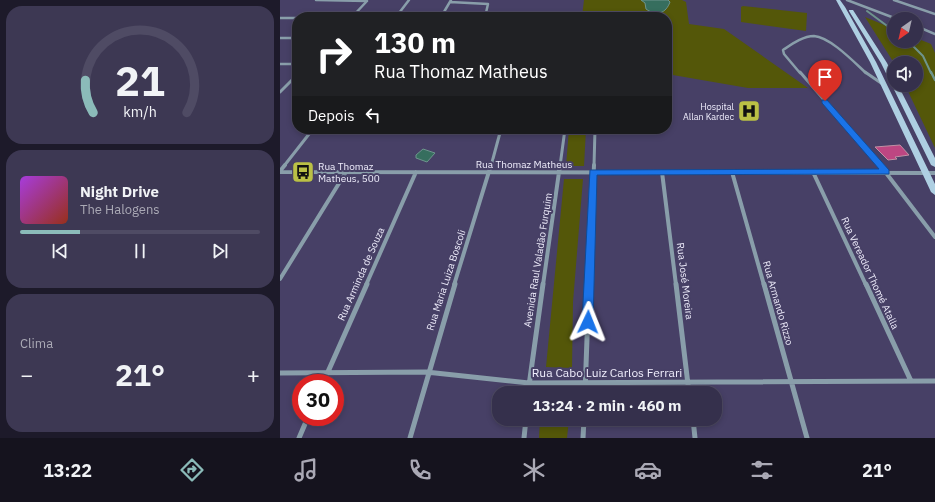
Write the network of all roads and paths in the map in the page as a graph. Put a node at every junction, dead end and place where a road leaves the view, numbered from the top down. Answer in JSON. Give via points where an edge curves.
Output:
{"nodes":[{"id":1,"x":316,"y":0,"type":"edge"},
{"id":2,"x":367,"y":0,"type":"edge"},
{"id":3,"x":409,"y":0,"type":"edge"},
{"id":4,"x":838,"y":0,"type":"edge"},
{"id":5,"x":844,"y":0,"type":"edge"},
{"id":6,"x":848,"y":0,"type":"edge"},
{"id":7,"x":894,"y":0,"type":"edge"},
{"id":8,"x":451,"y":1,"type":"edge"},
{"id":9,"x":356,"y":12,"type":"edge"},
{"id":10,"x":400,"y":12,"type":"edge"},
{"id":11,"x":444,"y":12,"type":"edge"},
{"id":12,"x":486,"y":12,"type":"edge"},
{"id":13,"x":935,"y":14,"type":"edge"},
{"id":14,"x":887,"y":15,"type":"edge"},
{"id":15,"x":280,"y":18,"type":"edge"},
{"id":16,"x":292,"y":18,"type":"edge"},
{"id":17,"x":923,"y":29,"type":"edge"},
{"id":18,"x":935,"y":29,"type":"edge"},
{"id":19,"x":930,"y":32,"type":"junction"},
{"id":20,"x":935,"y":34,"type":"edge"},
{"id":21,"x":280,"y":38,"type":"edge"},
{"id":22,"x":292,"y":38,"type":"edge"},
{"id":23,"x":280,"y":64,"type":"edge"},
{"id":24,"x":292,"y":64,"type":"edge"},
{"id":25,"x":887,"y":69,"type":"edge"},
{"id":26,"x":292,"y":80,"type":"edge"},
{"id":27,"x":884,"y":86,"type":"junction"},
{"id":28,"x":280,"y":92,"type":"edge"},
{"id":29,"x":899,"y":92,"type":"edge"},
{"id":30,"x":308,"y":134,"type":"edge"},
{"id":31,"x":500,"y":134,"type":"edge"},
{"id":32,"x":564,"y":134,"type":"edge"},
{"id":33,"x":595,"y":134,"type":"edge"},
{"id":34,"x":935,"y":165,"type":"edge"},
{"id":35,"x":280,"y":172,"type":"edge"},
{"id":36,"x":346,"y":172,"type":"junction"},
{"id":37,"x":416,"y":172,"type":"junction"},
{"id":38,"x":489,"y":172,"type":"junction"},
{"id":39,"x":560,"y":172,"type":"junction"},
{"id":40,"x":593,"y":172,"type":"junction"},
{"id":41,"x":662,"y":172,"type":"junction"},
{"id":42,"x":732,"y":172,"type":"junction"},
{"id":43,"x":813,"y":172,"type":"junction"},
{"id":44,"x":886,"y":172,"type":"junction"},
{"id":45,"x":925,"y":172,"type":"junction"},
{"id":46,"x":935,"y":172,"type":"edge"},
{"id":47,"x":935,"y":192,"type":"edge"},
{"id":48,"x":935,"y":238,"type":"edge"},
{"id":49,"x":280,"y":279,"type":"edge"},
{"id":50,"x":426,"y":372,"type":"junction"},
{"id":51,"x":280,"y":373,"type":"edge"},
{"id":52,"x":327,"y":373,"type":"junction"},
{"id":53,"x":911,"y":381,"type":"junction"},
{"id":54,"x":935,"y":381,"type":"edge"},
{"id":55,"x":586,"y":382,"type":"junction"},
{"id":56,"x":688,"y":382,"type":"junction"},
{"id":57,"x":791,"y":382,"type":"junction"},
{"id":58,"x":529,"y":383,"type":"junction"},
{"id":59,"x":529,"y":386,"type":"edge"},
{"id":60,"x":586,"y":386,"type":"edge"},
{"id":61,"x":689,"y":386,"type":"edge"},
{"id":62,"x":304,"y":426,"type":"edge"},
{"id":63,"x":525,"y":426,"type":"edge"},
{"id":64,"x":584,"y":426,"type":"edge"},
{"id":65,"x":694,"y":426,"type":"edge"},
{"id":66,"x":299,"y":438,"type":"edge"},
{"id":67,"x":410,"y":438,"type":"edge"},
{"id":68,"x":524,"y":438,"type":"edge"},
{"id":69,"x":583,"y":438,"type":"edge"},
{"id":70,"x":695,"y":438,"type":"edge"},
{"id":71,"x":807,"y":438,"type":"edge"}],
"edges":[{"from":1,"to":2,"type":"street"},
{"from":2,"to":9,"type":"street"},
{"from":3,"to":10,"type":"street"},
{"from":4,"to":27,"type":"main road"},
{"from":5,"to":25,"type":"main road"},
{"from":6,"to":14,"type":"street"},
{"from":7,"to":13,"type":"street"},
{"from":8,"to":11,"type":"street"},
{"from":8,"to":12,"type":"street","via":[[488,4]]},
{"from":15,"to":16,"type":"street"},
{"from":17,"to":19,"type":"street"},
{"from":18,"to":19,"type":"street"},
{"from":19,"to":20,"type":"street"},
{"from":21,"to":22,"type":"street"},
{"from":23,"to":24,"type":"street"},
{"from":26,"to":28,"type":"street"},
{"from":27,"to":44,"type":"street","via":[[873,80],[825,38],[805,37],[783,50]]},
{"from":27,"to":45,"type":"main road"},
{"from":29,"to":34,"type":"main road"},
{"from":30,"to":35,"type":"street"},
{"from":31,"to":38,"type":"street","name":"Rua Maria Luiza Boscoli"},
{"from":32,"to":39,"type":"street","name":"Avenida Raul Valadão Furquim"},
{"from":33,"to":40,"type":"street"},
{"from":35,"to":36,"type":"street","name":"Rua Thomaz Matheus"},
{"from":36,"to":37,"type":"street","name":"Rua Thomaz Matheus"},
{"from":36,"to":49,"type":"street"},
{"from":37,"to":38,"type":"street","name":"Rua Thomaz Matheus"},
{"from":37,"to":52,"type":"street","name":"Rua Arminda de Souza"},
{"from":38,"to":39,"type":"street","name":"Rua Thomaz Matheus"},
{"from":38,"to":50,"type":"street","name":"Rua Maria Luiza Boscoli"},
{"from":39,"to":40,"type":"street","name":"Rua Thomaz Matheus"},
{"from":39,"to":58,"type":"street","name":"Avenida Raul Valadão Furquim"},
{"from":40,"to":41,"type":"street","name":"Rua Thomaz Matheus"},
{"from":40,"to":55,"type":"street"},
{"from":41,"to":42,"type":"street","name":"Rua Thomaz Matheus"},
{"from":41,"to":56,"type":"street","name":"Rua José Moreira"},
{"from":42,"to":43,"type":"street","name":"Rua Thomaz Matheus"},
{"from":42,"to":57,"type":"street","name":"Rua Armando Rizzo"},
{"from":43,"to":44,"type":"street","name":"Rua Thomaz Matheus"},
{"from":43,"to":53,"type":"street","name":"Rua Vereador Thomé Atalla"},
{"from":44,"to":45,"type":"street","name":"Rua Thomaz Matheus"},
{"from":44,"to":48,"type":"street"},
{"from":45,"to":46,"type":"street","name":"Rua Thomaz Matheus"},
{"from":45,"to":47,"type":"main road"},
{"from":50,"to":52,"type":"street","name":"Rua Cabo Luiz Carlos Ferrari"},
{"from":50,"to":58,"type":"street","name":"Rua Cabo Luiz Carlos Ferrari"},
{"from":50,"to":67,"type":"street","name":"Rua Maria Luiza Boscoli"},
{"from":51,"to":52,"type":"street","name":"Rua Cabo Luiz Carlos Ferrari"},
{"from":53,"to":54,"type":"street","name":"Rua Cabo Luiz Carlos Ferrari"},
{"from":53,"to":57,"type":"street","name":"Rua Cabo Luiz Carlos Ferrari"},
{"from":55,"to":56,"type":"street","name":"Rua Cabo Luiz Carlos Ferrari"},
{"from":55,"to":58,"type":"street","name":"Rua Cabo Luiz Carlos Ferrari"},
{"from":55,"to":60,"type":"street"},
{"from":56,"to":57,"type":"street","name":"Rua Cabo Luiz Carlos Ferrari"},
{"from":56,"to":61,"type":"street","name":"Rua José Moreira"},
{"from":57,"to":71,"type":"street","name":"Rua Armando Rizzo"},
{"from":58,"to":59,"type":"street","name":"Avenida Raul Valadão Furquim"},
{"from":62,"to":66,"type":"street"},
{"from":63,"to":68,"type":"street"},
{"from":64,"to":69,"type":"street"},
{"from":65,"to":70,"type":"street"}]}
